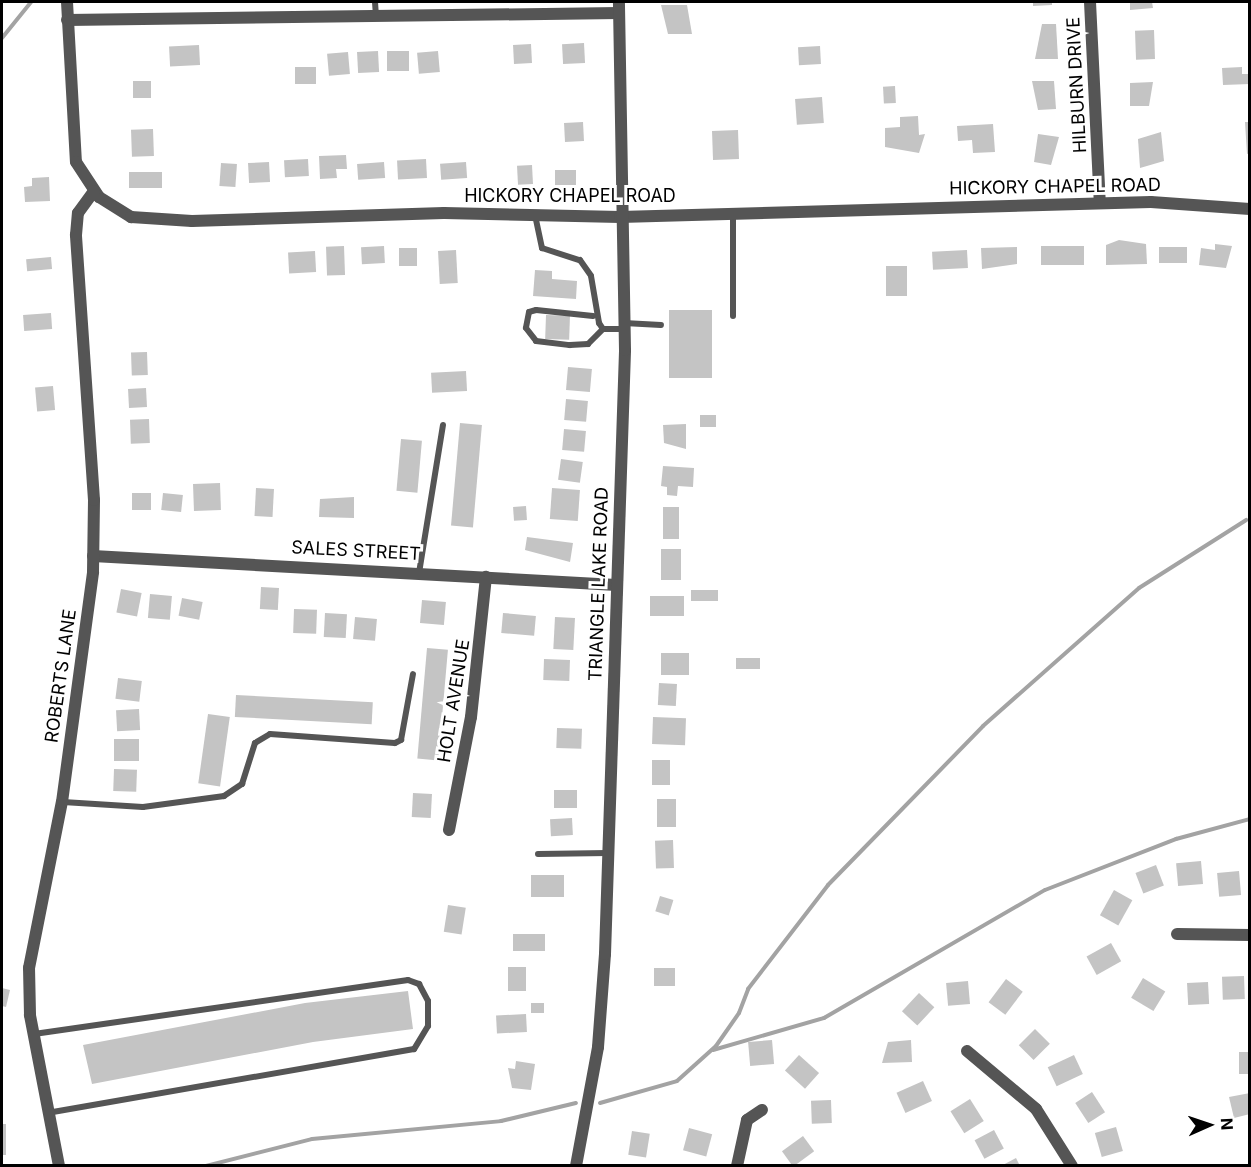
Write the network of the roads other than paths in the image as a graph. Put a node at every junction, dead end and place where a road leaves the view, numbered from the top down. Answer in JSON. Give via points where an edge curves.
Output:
{"nodes":[{"id":1,"x":67,"y":2,"type":"edge"},
{"id":2,"x":375,"y":2,"type":"edge"},
{"id":3,"x":1090,"y":2,"type":"edge"},
{"id":4,"x":619,"y":7,"type":"edge"},
{"id":5,"x":376,"y":16,"type":"junction"},
{"id":6,"x":67,"y":20,"type":"junction"},
{"id":7,"x":94,"y":191,"type":"junction"},
{"id":8,"x":1100,"y":203,"type":"junction"},
{"id":9,"x":1250,"y":209,"type":"edge"},
{"id":10,"x":733,"y":214,"type":"junction"},
{"id":11,"x":535,"y":215,"type":"junction"},
{"id":12,"x":620,"y":217,"type":"junction"},
{"id":13,"x":593,"y":316,"type":"junction"},
{"id":14,"x":734,"y":316,"type":"dead end"},
{"id":15,"x":661,"y":325,"type":"dead end"},
{"id":16,"x":624,"y":326,"type":"junction"},
{"id":17,"x":603,"y":328,"type":"junction"},
{"id":18,"x":443,"y":424,"type":"dead end"},
{"id":19,"x":93,"y":556,"type":"junction"},
{"id":20,"x":419,"y":573,"type":"junction"},
{"id":21,"x":486,"y":577,"type":"junction"},
{"id":22,"x":616,"y":585,"type":"junction"},
{"id":23,"x":412,"y":674,"type":"dead end"},
{"id":24,"x":62,"y":802,"type":"junction"},
{"id":25,"x":449,"y":830,"type":"dead end"},
{"id":26,"x":538,"y":854,"type":"dead end"},
{"id":27,"x":608,"y":854,"type":"junction"},
{"id":28,"x":1177,"y":934,"type":"dead end"},
{"id":29,"x":1250,"y":935,"type":"edge"},
{"id":30,"x":34,"y":1034,"type":"junction"},
{"id":31,"x":967,"y":1051,"type":"dead end"},
{"id":32,"x":762,"y":1110,"type":"dead end"},
{"id":33,"x":49,"y":1113,"type":"junction"},
{"id":34,"x":59,"y":1166,"type":"edge"},
{"id":35,"x":576,"y":1166,"type":"edge"},
{"id":36,"x":736,"y":1166,"type":"edge"},
{"id":37,"x":1072,"y":1166,"type":"edge"}],
"edges":[{"from":1,"to":6,"type":"street","name":"HICKORY CHAPEL ROAD"},
{"from":2,"to":5,"type":"lane"},
{"from":3,"to":8,"type":"street","name":"HILBURN DRIVE"},
{"from":4,"to":5,"type":"street"},
{"from":4,"to":12,"type":"street","name":"TRIANGLE LAKE ROAD"},
{"from":5,"to":6,"type":"street"},
{"from":6,"to":7,"type":"street","name":"HICKORY CHAPEL ROAD","via":[[72,145]]},
{"from":7,"to":11,"type":"street","name":"HICKORY CHAPEL ROAD","via":[[114,209],[155,221]]},
{"from":7,"to":19,"type":"street","name":"ROBERTS LANE","via":[[78,213],[76,235],[92,448]]},
{"from":8,"to":9,"type":"street","name":"HICKORY CHAPEL ROAD"},
{"from":8,"to":10,"type":"street","name":"HICKORY CHAPEL ROAD"},
{"from":10,"to":12,"type":"street","name":"HICKORY CHAPEL ROAD"},
{"from":10,"to":14,"type":"lane"},
{"from":11,"to":12,"type":"street","name":"HICKORY CHAPEL ROAD"},
{"from":11,"to":13,"type":"lane","via":[[542,248],[580,260],[591,276]]},
{"from":12,"to":16,"type":"street","name":"TRIANGLE LAKE ROAD"},
{"from":13,"to":17,"type":"lane"},
{"from":13,"to":17,"type":"lane","via":[[536,310],[529,312],[526,328],[536,341],[570,345],[588,344]]},
{"from":15,"to":16,"type":"lane"},
{"from":16,"to":17,"type":"lane"},
{"from":16,"to":22,"type":"street","name":"TRIANGLE LAKE ROAD"},
{"from":18,"to":20,"type":"lane"},
{"from":19,"to":20,"type":"street","name":"SALES STREET"},
{"from":19,"to":24,"type":"street","name":"ROBERTS LANE"},
{"from":20,"to":21,"type":"street","name":"SALES STREET"},
{"from":21,"to":22,"type":"street","name":"SALES STREET"},
{"from":21,"to":25,"type":"street","name":"HOLT AVENUE","via":[[471,717]]},
{"from":22,"to":27,"type":"street","name":"TRIANGLE LAKE ROAD"},
{"from":23,"to":24,"type":"lane","via":[[401,740],[395,743],[270,734],[255,743],[242,784],[224,796],[143,807]]},
{"from":24,"to":30,"type":"street","name":"ROBERTS LANE","via":[[29,968]]},
{"from":26,"to":27,"type":"lane"},
{"from":27,"to":35,"type":"street","name":"TRIANGLE LAKE ROAD","via":[[598,1047]]},
{"from":28,"to":29,"type":"street"},
{"from":30,"to":33,"type":"street","name":"ROBERTS LANE"},
{"from":30,"to":33,"type":"lane","via":[[408,980],[419,984],[428,1001],[428,1026],[414,1049]]},
{"from":31,"to":37,"type":"street","via":[[1036,1109]]},
{"from":32,"to":36,"type":"street","via":[[747,1120]]},
{"from":33,"to":34,"type":"street","name":"ROBERTS LANE"}]}
